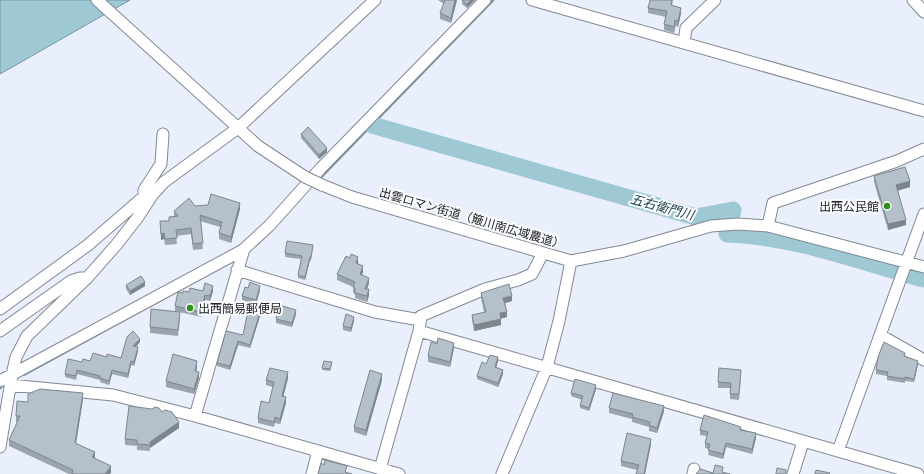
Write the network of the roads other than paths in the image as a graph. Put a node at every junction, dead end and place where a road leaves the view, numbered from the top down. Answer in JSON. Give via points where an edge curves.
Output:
{"nodes":[{"id":1,"x":97,"y":0,"type":"edge"},
{"id":2,"x":375,"y":0,"type":"edge"},
{"id":3,"x":485,"y":0,"type":"edge"},
{"id":4,"x":532,"y":0,"type":"edge"},
{"id":5,"x":715,"y":0,"type":"edge"},
{"id":6,"x":913,"y":0,"type":"edge"},
{"id":7,"x":924,"y":12,"type":"edge"},
{"id":8,"x":684,"y":43,"type":"junction"},
{"id":9,"x":924,"y":112,"type":"edge"},
{"id":10,"x":238,"y":128,"type":"junction"},
{"id":11,"x":163,"y":134,"type":"dead end"},
{"id":12,"x":924,"y":149,"type":"edge"},
{"id":13,"x":151,"y":195,"type":"junction"},
{"id":14,"x":924,"y":214,"type":"edge"},
{"id":15,"x":768,"y":226,"type":"junction"},
{"id":16,"x":243,"y":250,"type":"junction"},
{"id":17,"x":543,"y":253,"type":"junction"},
{"id":18,"x":571,"y":261,"type":"junction"},
{"id":19,"x":908,"y":263,"type":"junction"},
{"id":20,"x":924,"y":267,"type":"edge"},
{"id":21,"x":237,"y":270,"type":"junction"},
{"id":22,"x":86,"y":278,"type":"junction"},
{"id":23,"x":0,"y":309,"type":"edge"},
{"id":24,"x":420,"y":320,"type":"junction"},
{"id":25,"x":0,"y":331,"type":"edge"},
{"id":26,"x":419,"y":331,"type":"junction"},
{"id":27,"x":880,"y":335,"type":"junction"},
{"id":28,"x":924,"y":360,"type":"edge"},
{"id":29,"x":547,"y":367,"type":"junction"},
{"id":30,"x":7,"y":380,"type":"edge"},
{"id":31,"x":195,"y":416,"type":"junction"},
{"id":32,"x":803,"y":442,"type":"junction"},
{"id":33,"x":0,"y":447,"type":"edge"},
{"id":34,"x":318,"y":451,"type":"junction"},
{"id":35,"x":838,"y":451,"type":"junction"},
{"id":36,"x":380,"y":469,"type":"junction"},
{"id":37,"x":312,"y":474,"type":"edge"},
{"id":38,"x":399,"y":474,"type":"edge"},
{"id":39,"x":502,"y":474,"type":"edge"},
{"id":40,"x":794,"y":474,"type":"edge"},
{"id":41,"x":918,"y":474,"type":"edge"}],
"edges":[{"from":1,"to":10,"type":"street","name":"出雲ロマン街道（簸川南広域農道）"},
{"from":2,"to":10,"type":"street"},
{"from":3,"to":16,"type":"street"},
{"from":4,"to":8,"type":"street"},
{"from":5,"to":8,"type":"street","via":[[686,28]]},
{"from":6,"to":7,"type":"street"},
{"from":8,"to":9,"type":"street"},
{"from":10,"to":13,"type":"street","via":[[176,172]]},
{"from":10,"to":17,"type":"street","name":"出雲ロマン街道（簸川南広域農道）","bridge":true,"via":[[258,146],[299,174],[322,186]]},
{"from":11,"to":13,"type":"street","via":[[161,164],[144,190],[144,195]]},
{"from":12,"to":15,"type":"street","via":[[897,161],[773,203]]},
{"from":13,"to":22,"type":"street","via":[[125,233]]},
{"from":13,"to":23,"type":"street","via":[[140,200],[88,245]]},
{"from":14,"to":19,"type":"street"},
{"from":15,"to":18,"type":"street","name":"出雲ロマン街道（簸川南広域農道）","via":[[711,226],[624,252]]},
{"from":15,"to":19,"type":"street","name":"出雲ロマン街道（簸川南広域農道）"},
{"from":16,"to":21,"type":"street"},
{"from":16,"to":30,"type":"street"},
{"from":17,"to":18,"type":"street","name":"出雲ロマン街道（簸川南広域農道）"},
{"from":17,"to":24,"type":"street","via":[[532,274],[485,289],[421,316]]},
{"from":18,"to":29,"type":"street"},
{"from":19,"to":20,"type":"street","name":"出雲ロマン街道（簸川南広域農道）"},
{"from":19,"to":27,"type":"street"},
{"from":21,"to":24,"type":"street","via":[[375,312]]},
{"from":21,"to":31,"type":"street"},
{"from":22,"to":25,"type":"street","via":[[71,282]]},
{"from":22,"to":30,"type":"street","via":[[27,336]]},
{"from":24,"to":26,"type":"street"},
{"from":26,"to":29,"type":"street"},
{"from":26,"to":36,"type":"street"},
{"from":27,"to":28,"type":"street"},
{"from":27,"to":35,"type":"street"},
{"from":29,"to":32,"type":"street"},
{"from":29,"to":39,"type":"street"},
{"from":30,"to":31,"type":"street","via":[[113,396]]},
{"from":30,"to":33,"type":"street"},
{"from":31,"to":34,"type":"street"},
{"from":32,"to":35,"type":"street"},
{"from":32,"to":40,"type":"street"},
{"from":34,"to":36,"type":"street"},
{"from":34,"to":37,"type":"street"},
{"from":35,"to":41,"type":"street"},
{"from":36,"to":38,"type":"street"}]}
